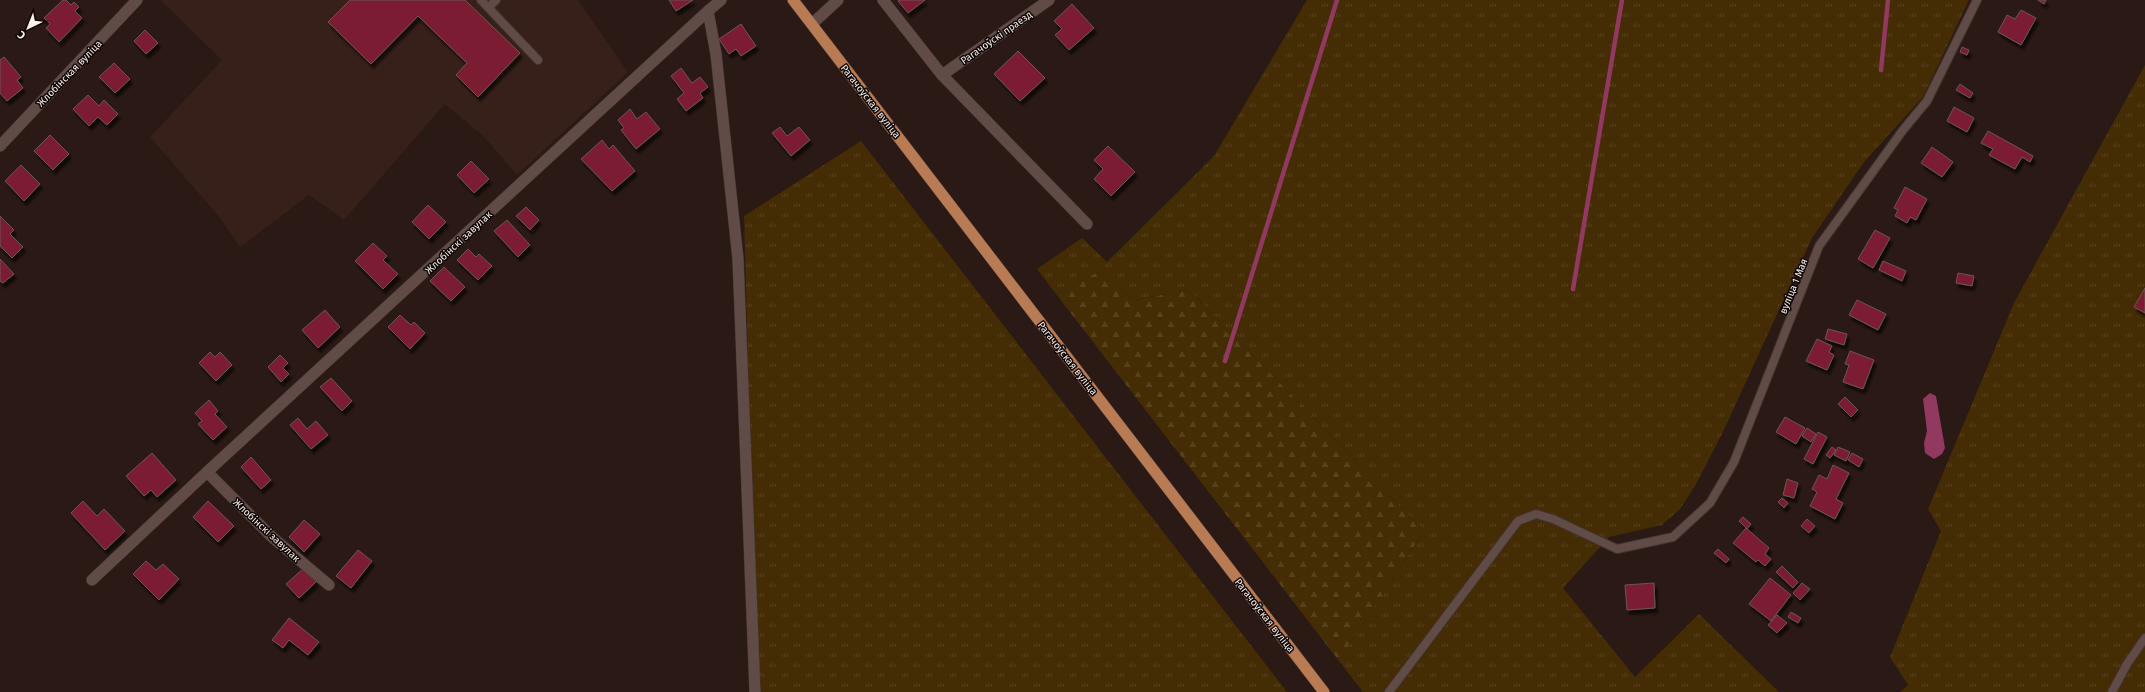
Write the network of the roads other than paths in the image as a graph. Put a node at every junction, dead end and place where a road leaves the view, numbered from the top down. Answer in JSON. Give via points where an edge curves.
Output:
{"nodes":[{"id":1,"x":137,"y":0,"type":"edge"},
{"id":2,"x":481,"y":0,"type":"edge"},
{"id":3,"x":496,"y":0,"type":"edge"},
{"id":4,"x":721,"y":0,"type":"edge"},
{"id":5,"x":793,"y":0,"type":"edge"},
{"id":6,"x":838,"y":0,"type":"edge"},
{"id":7,"x":883,"y":0,"type":"edge"},
{"id":8,"x":1049,"y":0,"type":"edge"},
{"id":9,"x":1977,"y":0,"type":"edge"},
{"id":10,"x":488,"y":7,"type":"junction"},
{"id":11,"x":708,"y":11,"type":"junction"},
{"id":12,"x":812,"y":24,"type":"junction"},
{"id":13,"x":538,"y":60,"type":"dead end"},
{"id":14,"x":942,"y":75,"type":"junction"},
{"id":15,"x":0,"y":146,"type":"edge"},
{"id":16,"x":1087,"y":224,"type":"dead end"},
{"id":17,"x":207,"y":472,"type":"junction"},
{"id":18,"x":92,"y":580,"type":"dead end"},
{"id":19,"x":329,"y":585,"type":"dead end"},
{"id":20,"x":2145,"y":638,"type":"edge"},
{"id":21,"x":755,"y":692,"type":"edge"},
{"id":22,"x":1324,"y":692,"type":"edge"},
{"id":23,"x":1389,"y":692,"type":"edge"},
{"id":24,"x":2112,"y":692,"type":"edge"}],
"edges":[{"from":1,"to":15,"type":"street","name":"Жлобінская вуліца"},
{"from":2,"to":10,"type":"lane"},
{"from":3,"to":10,"type":"lane"},
{"from":4,"to":11,"type":"street","name":"Жлобінскі завулак"},
{"from":5,"to":12,"type":"main road","name":"Рагачоўская вуліца"},
{"from":6,"to":12,"type":"street"},
{"from":7,"to":14,"type":"street"},
{"from":8,"to":14,"type":"street","name":"Рагачоўскі праезд"},
{"from":9,"to":23,"type":"lane","name":"вуліца 1 Мая","via":[[1928,101],[1903,130],[1819,246],[1734,462],[1710,503],[1673,537],[1617,549],[1553,519],[1536,514],[1518,521]]},
{"from":10,"to":13,"type":"lane"},
{"from":11,"to":17,"type":"street","name":"Жлобінскі завулак"},
{"from":11,"to":21,"type":"street","via":[[716,54],[738,259]]},
{"from":12,"to":22,"type":"main road","name":"Рагачоўская вуліца"},
{"from":14,"to":16,"type":"street"},
{"from":17,"to":18,"type":"street","name":"Жлобінскі завулак"},
{"from":17,"to":19,"type":"street","name":"Жлобінскі завулак","via":[[272,537]]},
{"from":20,"to":24,"type":"lane"}]}
